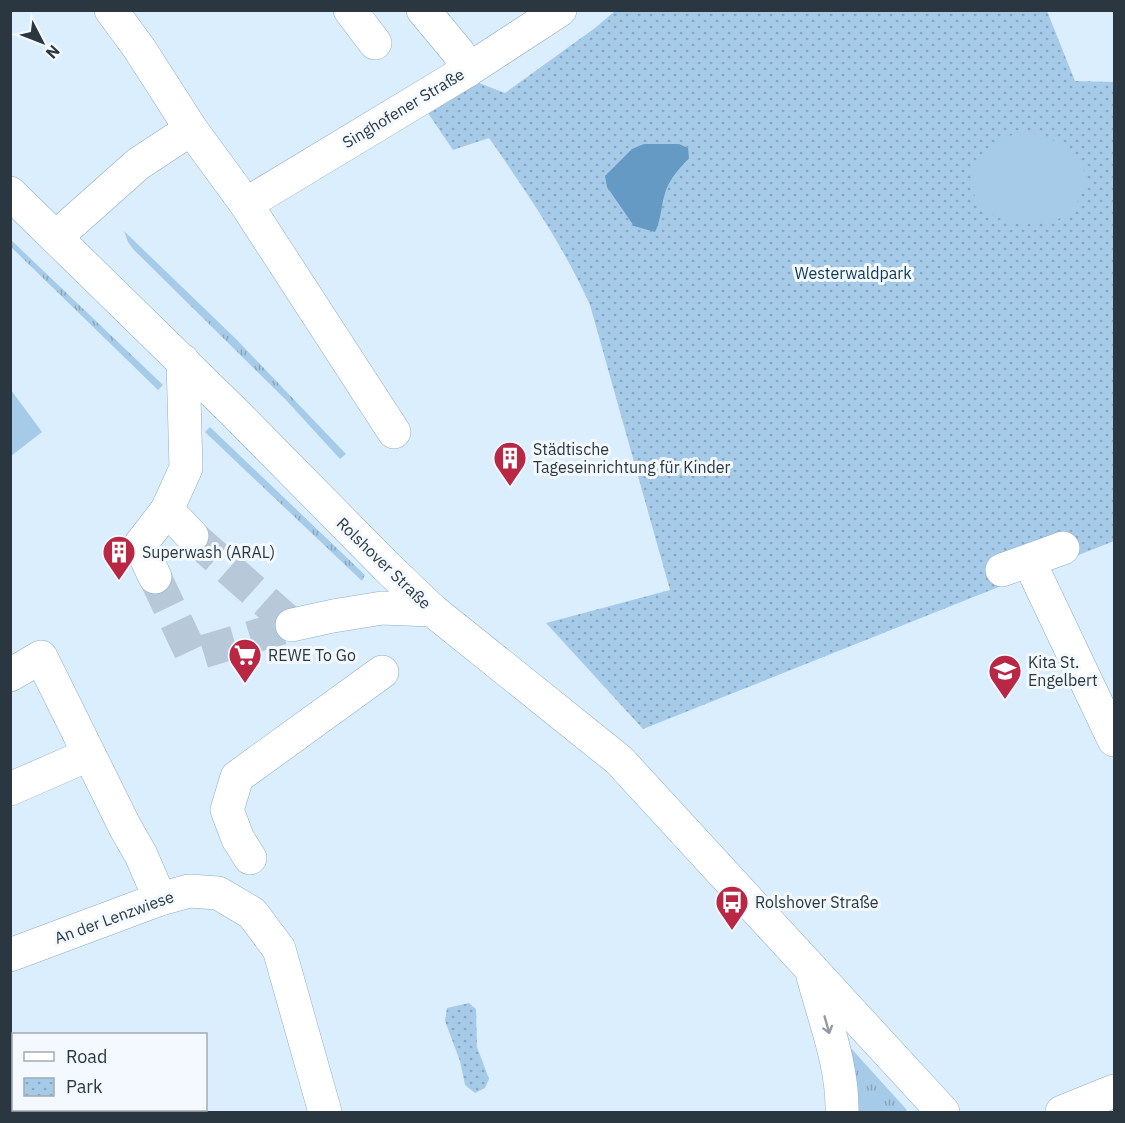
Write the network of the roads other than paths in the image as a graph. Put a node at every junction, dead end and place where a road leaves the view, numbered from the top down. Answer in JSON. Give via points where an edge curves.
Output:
{"nodes":[{"id":1,"x":111,"y":10,"type":"edge"},
{"id":2,"x":350,"y":10,"type":"edge"},
{"id":3,"x":423,"y":10,"type":"edge"},
{"id":4,"x":560,"y":10,"type":"edge"},
{"id":5,"x":375,"y":43,"type":"dead end"},
{"id":6,"x":464,"y":71,"type":"junction"},
{"id":7,"x":191,"y":129,"type":"junction"},
{"id":8,"x":10,"y":193,"type":"edge"},
{"id":9,"x":246,"y":204,"type":"junction"},
{"id":10,"x":56,"y":237,"type":"junction"},
{"id":11,"x":183,"y":361,"type":"junction"},
{"id":12,"x":394,"y":432,"type":"dead end"},
{"id":13,"x":167,"y":510,"type":"junction"},
{"id":14,"x":192,"y":536,"type":"tunnel mouth"},
{"id":15,"x":1063,"y":548,"type":"dead end"},
{"id":16,"x":155,"y":577,"type":"tunnel mouth"},
{"id":17,"x":432,"y":610,"type":"junction"},
{"id":18,"x":292,"y":625,"type":"dead end"},
{"id":19,"x":381,"y":672,"type":"dead end"},
{"id":20,"x":10,"y":675,"type":"edge"},
{"id":21,"x":1114,"y":740,"type":"edge"},
{"id":22,"x":88,"y":755,"type":"junction"},
{"id":23,"x":10,"y":789,"type":"edge"},
{"id":24,"x":250,"y":858,"type":"dead end"},
{"id":25,"x":160,"y":899,"type":"junction"},
{"id":26,"x":10,"y":955,"type":"edge"},
{"id":27,"x":811,"y":969,"type":"junction"},
{"id":28,"x":1114,"y":1091,"type":"edge"},
{"id":29,"x":325,"y":1113,"type":"edge"},
{"id":30,"x":842,"y":1113,"type":"edge"},
{"id":31,"x":944,"y":1113,"type":"edge"},
{"id":32,"x":1062,"y":1113,"type":"edge"}],
"edges":[{"from":1,"to":7,"type":"street"},
{"from":2,"to":5,"type":"street"},
{"from":3,"to":6,"type":"street","via":[[458,52]]},
{"from":4,"to":6,"type":"street","name":"Singhofener Straße"},
{"from":6,"to":9,"type":"street","name":"Singhofener Straße"},
{"from":7,"to":9,"type":"street"},
{"from":7,"to":10,"type":"street","via":[[138,164]]},
{"from":8,"to":10,"type":"street","name":"Rolshover Straße"},
{"from":9,"to":12,"type":"street"},
{"from":10,"to":11,"type":"street","name":"Rolshover Straße"},
{"from":11,"to":13,"type":"street","via":[[186,468]]},
{"from":11,"to":17,"type":"street","name":"Rolshover Straße"},
{"from":13,"to":14,"type":"street"},
{"from":13,"to":16,"type":"street","via":[[140,545]]},
{"from":15,"to":21,"type":"street","via":[[1016,566]]},
{"from":17,"to":18,"type":"street","via":[[382,608]]},
{"from":17,"to":27,"type":"street","name":"Rolshover Straße","via":[[619,760]]},
{"from":19,"to":24,"type":"street","via":[[237,777],[227,810]]},
{"from":20,"to":22,"type":"street","via":[[41,657]]},
{"from":22,"to":23,"type":"street"},
{"from":22,"to":25,"type":"street"},
{"from":25,"to":26,"type":"street","name":"An der Lenzwiese"},
{"from":25,"to":29,"type":"street","name":"An der Lenzwiese","via":[[189,891],[218,893],[252,913],[279,949]]},
{"from":27,"to":30,"type":"street","one_way":true,"via":[[831,1038],[842,1090]]},
{"from":27,"to":31,"type":"street","name":"Rolshover Straße"},
{"from":28,"to":32,"type":"street"}]}
